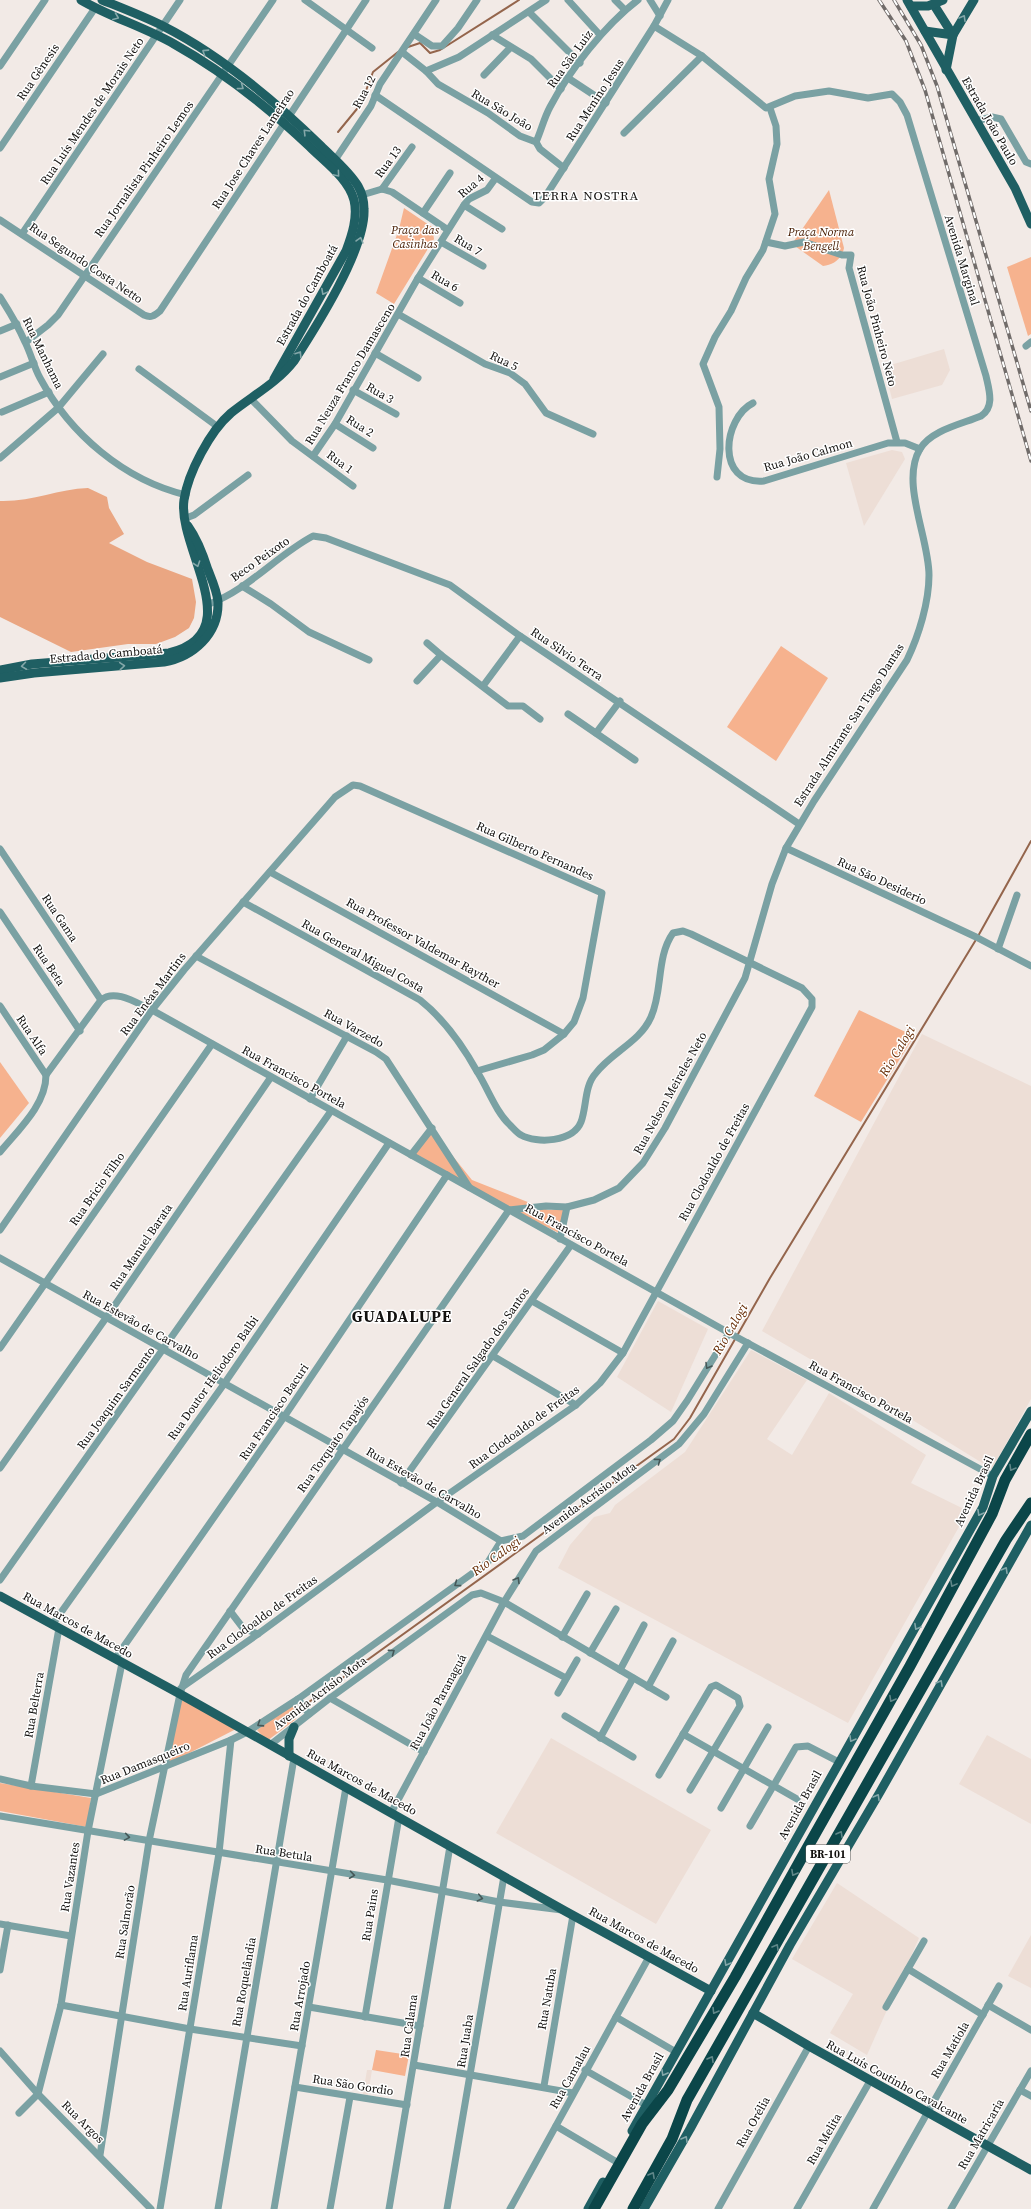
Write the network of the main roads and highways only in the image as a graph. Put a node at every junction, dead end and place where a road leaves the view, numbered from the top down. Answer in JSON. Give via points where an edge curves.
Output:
{"nodes":[{"id":1,"x":81,"y":0,"type":"edge"},
{"id":2,"x":102,"y":0,"type":"edge"},
{"id":3,"x":943,"y":0,"type":"edge"},
{"id":4,"x":974,"y":0,"type":"edge"},
{"id":5,"x":909,"y":3,"type":"edge"},
{"id":6,"x":934,"y":5,"type":"junction"},
{"id":7,"x":925,"y":31,"type":"junction"},
{"id":8,"x":953,"y":35,"type":"junction"},
{"id":9,"x":946,"y":70,"type":"junction"},
{"id":10,"x":226,"y":71,"type":"junction"},
{"id":11,"x":287,"y":118,"type":"junction"},
{"id":12,"x":1031,"y":224,"type":"edge"},
{"id":13,"x":336,"y":279,"type":"junction"},
{"id":14,"x":187,"y":522,"type":"junction"},
{"id":15,"x":90,"y":665,"type":"junction"},
{"id":16,"x":0,"y":670,"type":"edge"},
{"id":17,"x":0,"y":678,"type":"edge"},
{"id":18,"x":1031,"y":1411,"type":"edge"},
{"id":19,"x":1031,"y":1434,"type":"edge"},
{"id":20,"x":1031,"y":1503,"type":"edge"},
{"id":21,"x":1031,"y":1525,"type":"edge"},
{"id":22,"x":0,"y":1596,"type":"edge"},
{"id":23,"x":294,"y":1727,"type":"road end"},
{"id":24,"x":291,"y":1757,"type":"junction"},
{"id":25,"x":711,"y":1991,"type":"junction"},
{"id":26,"x":753,"y":2013,"type":"junction"},
{"id":27,"x":1031,"y":2170,"type":"edge"},
{"id":28,"x":588,"y":2209,"type":"edge"},
{"id":29,"x":594,"y":2209,"type":"edge"},
{"id":30,"x":633,"y":2209,"type":"edge"},
{"id":31,"x":644,"y":2209,"type":"edge"}],
"edges":[{"from":1,"to":10,"type":"main road","name":"Estrada do Camboatá","one_way":true},
{"from":10,"to":2,"type":"main road","name":"Estrada do Camboatá","one_way":true,"via":[[163,26]]},
{"from":3,"to":6,"type":"main road"},
{"from":8,"to":4,"type":"main road","one_way":true},
{"from":5,"to":6,"type":"main road"},
{"from":5,"to":7,"type":"main road","name":"Estrada João Paulo"},
{"from":6,"to":8,"type":"main road"},
{"from":7,"to":8,"type":"main road"},
{"from":7,"to":9,"type":"main road","name":"Estrada João Paulo"},
{"from":8,"to":9,"type":"main road"},
{"from":9,"to":12,"type":"main road","name":"Estrada João Paulo","via":[[1015,188]]},
{"from":10,"to":11,"type":"main road","name":"Estrada do Camboatá"},
{"from":11,"to":13,"type":"main road","name":"Estrada do Camboatá","one_way":true,"via":[[336,172],[353,197],[355,212],[352,235]]},
{"from":13,"to":11,"type":"main road","name":"Estrada do Camboatá","one_way":true,"via":[[356,251],[361,237],[364,217],[362,195],[355,182],[335,160]]},
{"from":13,"to":14,"type":"main road","name":"Estrada do Camboatá","via":[[272,382],[218,427],[199,461],[186,495],[184,508]]},
{"from":14,"to":15,"type":"main road","name":"Estrada do Camboatá","one_way":true,"via":[[189,539],[209,604],[208,617],[202,631],[194,641],[180,650]]},
{"from":15,"to":14,"type":"main road","name":"Estrada do Camboatá","one_way":true,"via":[[164,662],[186,655],[209,635],[221,599],[198,539]]},
{"from":15,"to":16,"type":"main road","name":"Estrada do Camboatá","one_way":true,"via":[[32,664]]},
{"from":15,"to":17,"type":"main road","name":"Estrada do Camboatá"},
{"from":18,"to":25,"type":"main road","name":"Avenida Brasil","one_way":true,"via":[[993,1476],[983,1507]]},
{"from":19,"to":29,"type":"highway","name":"Avenida Brasil","number":"BR-101","one_way":true,"via":[[1005,1480],[992,1514],[910,1666],[803,1856],[668,2090],[642,2124]]},
{"from":30,"to":20,"type":"highway","number":"BR-101","one_way":true,"via":[[672,2139],[687,2100],[1006,1540]]},
{"from":26,"to":21,"type":"main road","one_way":true},
{"from":22,"to":24,"type":"main road","name":"Rua Marcos de Macedo","via":[[118,1661],[180,1691]]},
{"from":23,"to":24,"type":"main road","via":[[289,1739]]},
{"from":24,"to":25,"type":"main road","name":"Rua Marcos de Macedo"},
{"from":25,"to":28,"type":"main road","name":"Avenida Brasil","one_way":true},
{"from":26,"to":27,"type":"main road","name":"Rua Luís Coutinho Cavalcante"},
{"from":31,"to":26,"type":"main road","one_way":true}]}
